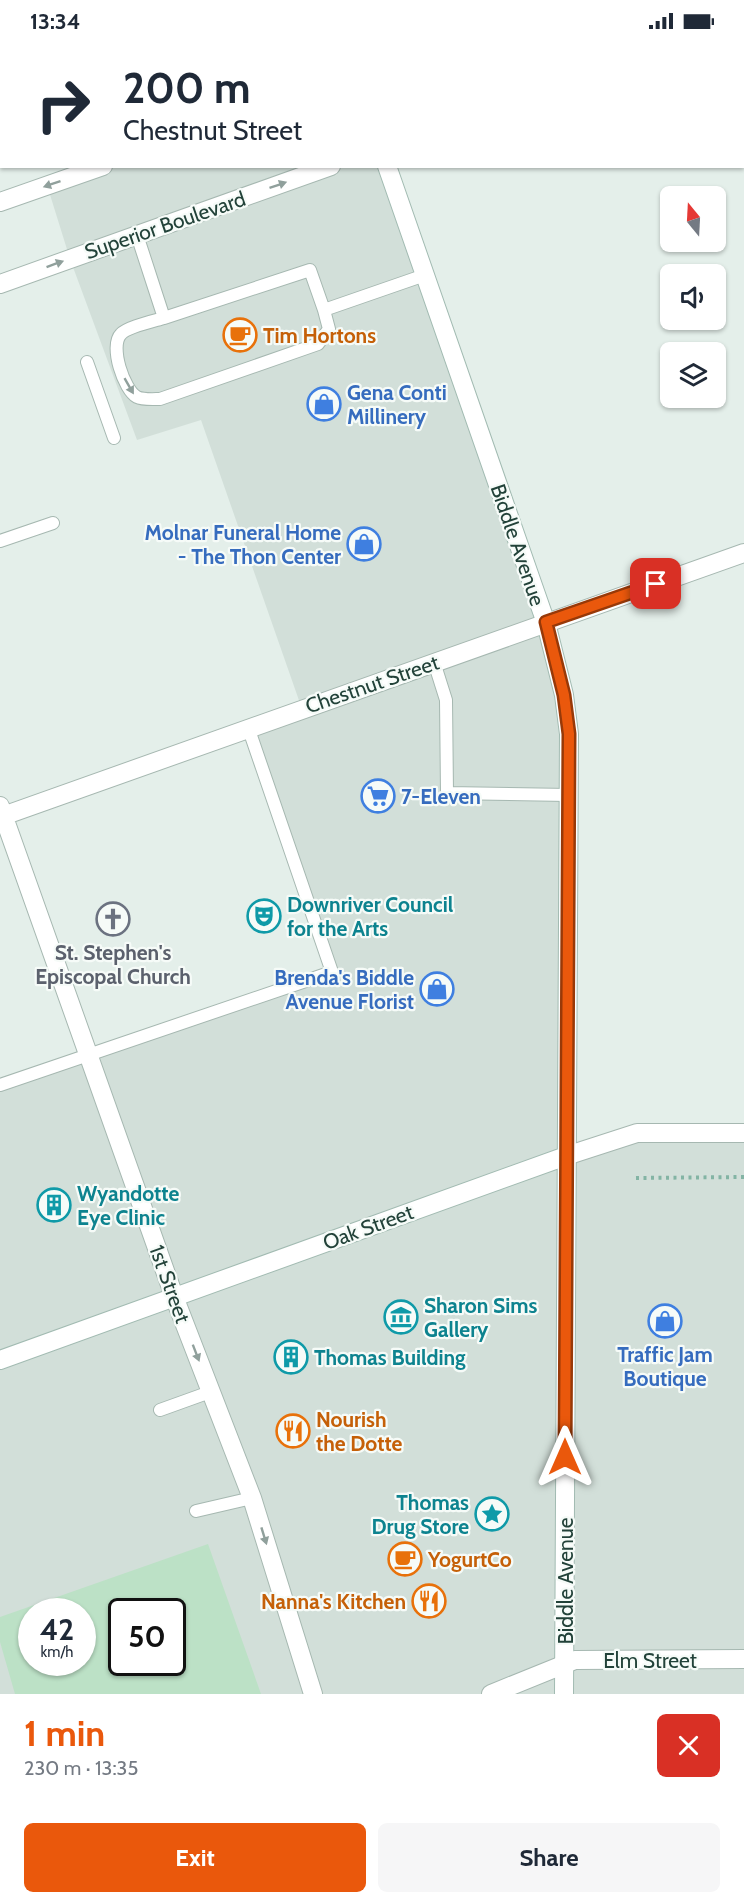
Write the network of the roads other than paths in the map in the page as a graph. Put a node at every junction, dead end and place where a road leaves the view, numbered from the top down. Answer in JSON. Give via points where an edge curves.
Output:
{"nodes":[{"id":1,"x":98,"y":168,"type":"edge"},
{"id":2,"x":325,"y":168,"type":"edge"},
{"id":3,"x":388,"y":168,"type":"edge"},
{"id":4,"x":0,"y":202,"type":"edge"},
{"id":5,"x":137,"y":235,"type":"junction"},
{"id":6,"x":425,"y":275,"type":"junction"},
{"id":7,"x":0,"y":284,"type":"edge"},
{"id":8,"x":324,"y":309,"type":"junction"},
{"id":9,"x":164,"y":318,"type":"junction"},
{"id":10,"x":87,"y":362,"type":"dead end"},
{"id":11,"x":114,"y":438,"type":"dead end"},
{"id":12,"x":53,"y":523,"type":"dead end"},
{"id":13,"x":0,"y":542,"type":"edge"},
{"id":14,"x":744,"y":553,"type":"edge"},
{"id":15,"x":546,"y":622,"type":"junction"},
{"id":16,"x":434,"y":662,"type":"junction"},
{"id":17,"x":248,"y":727,"type":"junction"},
{"id":18,"x":569,"y":795,"type":"junction"},
{"id":19,"x":1,"y":813,"type":"edge"},
{"id":20,"x":88,"y":1054,"type":"junction"},
{"id":21,"x":0,"y":1085,"type":"edge"},
{"id":22,"x":744,"y":1133,"type":"edge"},
{"id":23,"x":566,"y":1156,"type":"junction"},
{"id":24,"x":175,"y":1299,"type":"junction"},
{"id":25,"x":0,"y":1360,"type":"edge"},
{"id":26,"x":210,"y":1392,"type":"junction"},
{"id":27,"x":160,"y":1410,"type":"dead end"},
{"id":28,"x":252,"y":1498,"type":"junction"},
{"id":29,"x":196,"y":1511,"type":"dead end"},
{"id":30,"x":744,"y":1659,"type":"edge"},
{"id":31,"x":564,"y":1664,"type":"junction"},
{"id":32,"x":314,"y":1694,"type":"edge"},
{"id":33,"x":491,"y":1694,"type":"edge"},
{"id":34,"x":564,"y":1694,"type":"edge"}],
"edges":[{"from":1,"to":4,"type":"street","one_way":true},
{"from":5,"to":2,"type":"street","name":"Superior Boulevard","one_way":true},
{"from":3,"to":6,"type":"street","name":"Biddle Avenue"},
{"from":7,"to":5,"type":"street","name":"Superior Boulevard","one_way":true},
{"from":5,"to":9,"type":"lane"},
{"from":6,"to":8,"type":"lane"},
{"from":6,"to":15,"type":"street","name":"Biddle Avenue"},
{"from":8,"to":9,"type":"lane","via":[[310,270]]},
{"from":9,"to":8,"type":"lane","one_way":true,"via":[[122,332],[116,340],[128,389],[138,398],[160,399],[318,344],[329,329]]},
{"from":10,"to":11,"type":"lane"},
{"from":12,"to":13,"type":"lane"},
{"from":14,"to":15,"type":"street","name":"Chestnut Street"},
{"from":15,"to":16,"type":"street","name":"Chestnut Street"},
{"from":15,"to":18,"type":"street","name":"Biddle Avenue","via":[[564,695],[569,734]]},
{"from":16,"to":17,"type":"street","name":"Chestnut Street"},
{"from":16,"to":18,"type":"lane","via":[[446,700],[447,793]]},
{"from":17,"to":19,"type":"street","name":"Chestnut Street"},
{"from":17,"to":20,"type":"lane","via":[[332,972]]},
{"from":18,"to":23,"type":"street","name":"Biddle Avenue"},
{"from":19,"to":20,"type":"street","name":"1st Street"},
{"from":20,"to":21,"type":"lane"},
{"from":20,"to":24,"type":"street","name":"1st Street"},
{"from":22,"to":23,"type":"street","name":"Oak Street","via":[[637,1133]]},
{"from":23,"to":24,"type":"street","name":"Oak Street"},
{"from":23,"to":31,"type":"street","name":"Biddle Avenue"},
{"from":24,"to":25,"type":"street","name":"Oak Street"},
{"from":24,"to":26,"type":"street","name":"1st Street","one_way":true},
{"from":26,"to":27,"type":"lane"},
{"from":26,"to":28,"type":"street","name":"1st Street"},
{"from":28,"to":29,"type":"lane"},
{"from":28,"to":32,"type":"street","name":"1st Street","one_way":true},
{"from":30,"to":31,"type":"street","name":"Elm Street","via":[[575,1660]]},
{"from":31,"to":33,"type":"street","name":"Elm Street"},
{"from":31,"to":34,"type":"street","name":"Biddle Avenue"}]}
